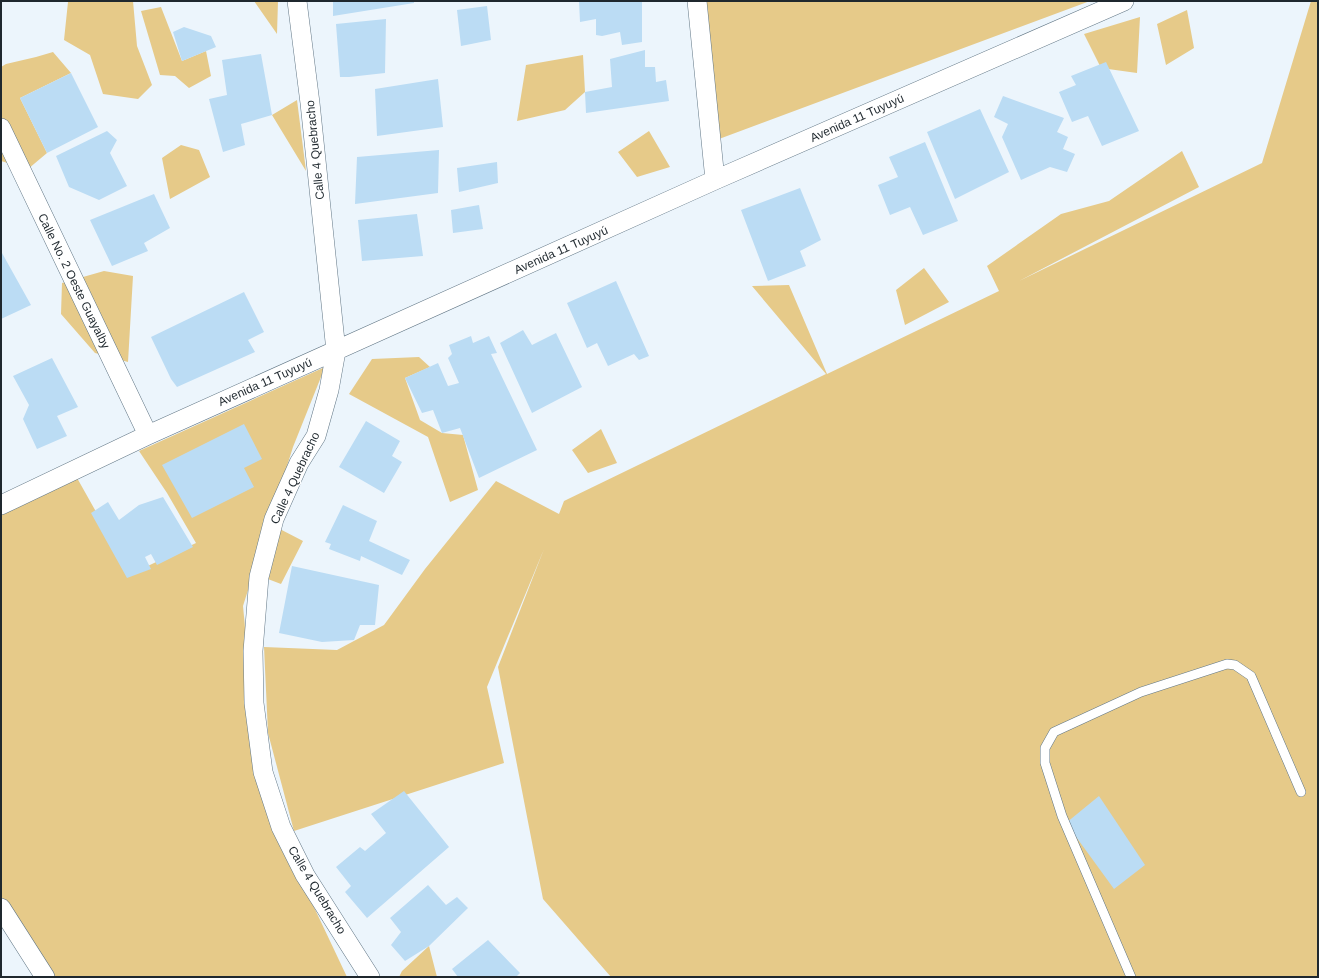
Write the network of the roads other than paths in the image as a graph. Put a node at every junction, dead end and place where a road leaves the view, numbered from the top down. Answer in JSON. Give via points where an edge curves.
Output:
{"nodes":[{"id":1,"x":297,"y":1,"type":"edge"},
{"id":2,"x":697,"y":1,"type":"edge"},
{"id":3,"x":1124,"y":1,"type":"edge"},
{"id":4,"x":1,"y":128,"type":"edge"},
{"id":5,"x":715,"y":180,"type":"junction"},
{"id":6,"x":336,"y":351,"type":"junction"},
{"id":7,"x":148,"y":434,"type":"junction"},
{"id":8,"x":1,"y":505,"type":"edge"},
{"id":9,"x":1301,"y":792,"type":"dead end"},
{"id":10,"x":1,"y":908,"type":"edge"},
{"id":11,"x":45,"y":977,"type":"edge"},
{"id":12,"x":370,"y":977,"type":"edge"},
{"id":13,"x":1130,"y":977,"type":"edge"}],
"edges":[{"from":1,"to":6,"type":"street","name":"Calle 4 Quebracho"},
{"from":2,"to":5,"type":"street"},
{"from":3,"to":5,"type":"street","name":"Avenida 11 Tuyuyú"},
{"from":4,"to":7,"type":"street","name":"Calle No. 2 Oeste Guayalby"},
{"from":5,"to":6,"type":"street","name":"Avenida 11 Tuyuyú"},
{"from":6,"to":7,"type":"street","name":"Avenida 11 Tuyuyú"},
{"from":6,"to":12,"type":"street","name":"Calle 4 Quebracho","via":[[316,436],[299,463],[274,519],[258,577],[253,651],[254,703],[263,772],[281,827],[305,875]]},
{"from":7,"to":8,"type":"street","name":"Avenida 11 Tuyuyú"},
{"from":9,"to":13,"type":"lane","via":[[1252,676],[1235,665],[1227,664],[1141,692],[1054,732],[1045,748],[1047,771],[1062,816]]},
{"from":10,"to":11,"type":"street"}]}
